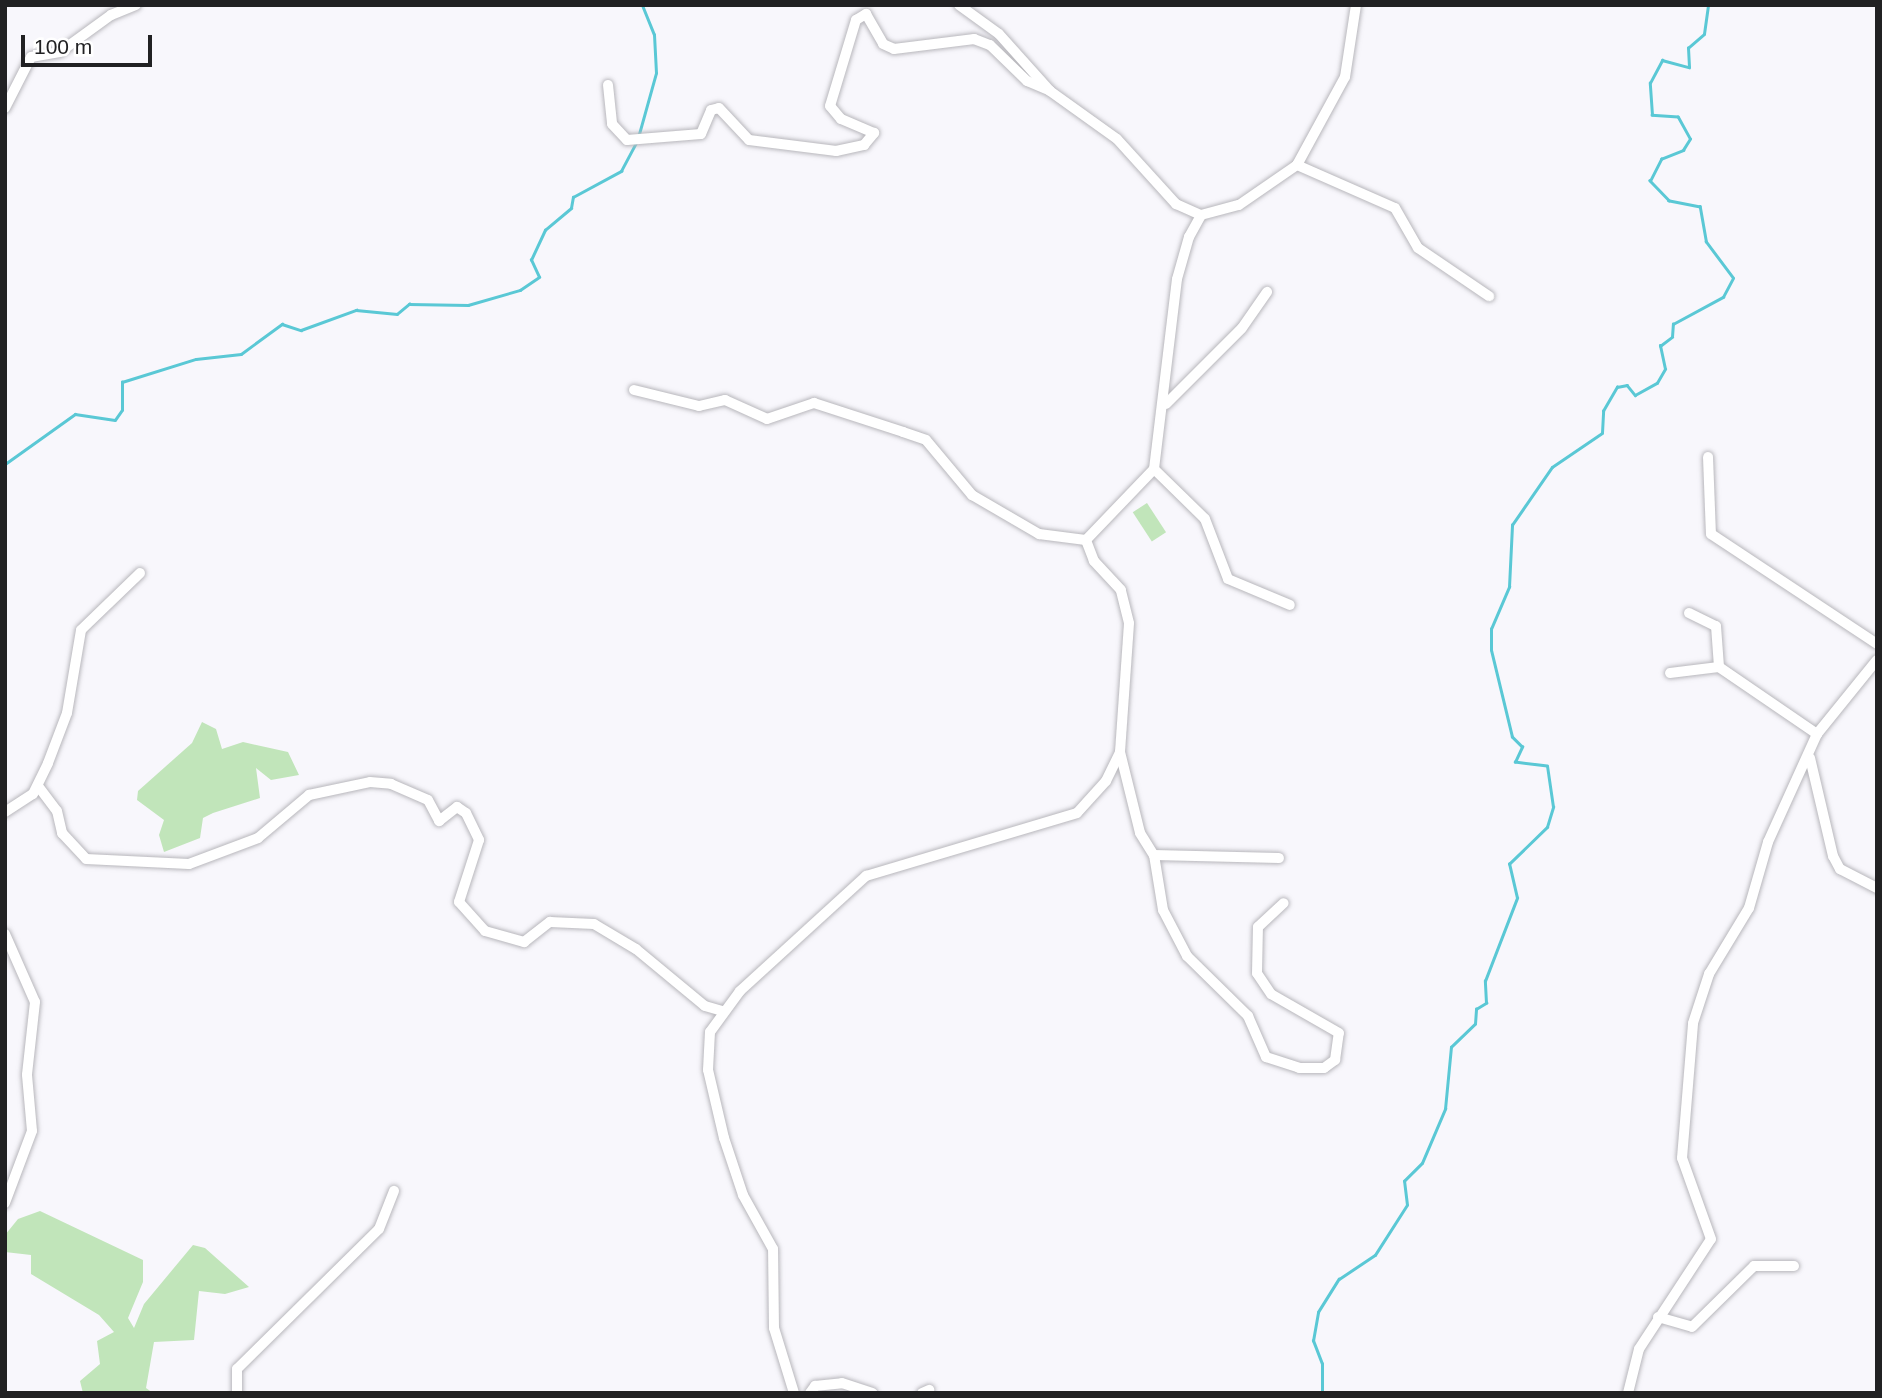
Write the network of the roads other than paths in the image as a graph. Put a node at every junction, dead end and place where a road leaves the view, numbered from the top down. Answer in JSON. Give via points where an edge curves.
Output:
{"nodes":[{"id":1,"x":136,"y":5,"type":"edge"},
{"id":2,"x":959,"y":5,"type":"edge"},
{"id":3,"x":1356,"y":5,"type":"edge"},
{"id":4,"x":608,"y":85,"type":"dead end"},
{"id":5,"x":1051,"y":91,"type":"junction"},
{"id":6,"x":5,"y":108,"type":"edge"},
{"id":7,"x":1297,"y":165,"type":"junction"},
{"id":8,"x":1201,"y":215,"type":"junction"},
{"id":9,"x":1267,"y":292,"type":"dead end"},
{"id":10,"x":1489,"y":296,"type":"dead end"},
{"id":11,"x":634,"y":390,"type":"dead end"},
{"id":12,"x":1166,"y":405,"type":"junction"},
{"id":13,"x":1708,"y":457,"type":"dead end"},
{"id":14,"x":1154,"y":469,"type":"junction"},
{"id":15,"x":1086,"y":540,"type":"junction"},
{"id":16,"x":140,"y":573,"type":"dead end"},
{"id":17,"x":1290,"y":605,"type":"dead end"},
{"id":18,"x":1689,"y":613,"type":"dead end"},
{"id":19,"x":1877,"y":644,"type":"edge"},
{"id":20,"x":1877,"y":660,"type":"edge"},
{"id":21,"x":1719,"y":667,"type":"junction"},
{"id":22,"x":1670,"y":673,"type":"dead end"},
{"id":23,"x":1817,"y":734,"type":"junction"},
{"id":24,"x":1119,"y":752,"type":"junction"},
{"id":25,"x":1810,"y":757,"type":"junction"},
{"id":26,"x":38,"y":786,"type":"junction"},
{"id":27,"x":5,"y":812,"type":"edge"},
{"id":28,"x":1154,"y":855,"type":"junction"},
{"id":29,"x":1279,"y":858,"type":"dead end"},
{"id":30,"x":1877,"y":888,"type":"edge"},
{"id":31,"x":1284,"y":903,"type":"dead end"},
{"id":32,"x":5,"y":934,"type":"edge"},
{"id":33,"x":722,"y":1011,"type":"junction"},
{"id":34,"x":394,"y":1191,"type":"dead end"},
{"id":35,"x":5,"y":1203,"type":"edge"},
{"id":36,"x":1794,"y":1266,"type":"dead end"},
{"id":37,"x":1658,"y":1317,"type":"junction"},
{"id":38,"x":237,"y":1393,"type":"edge"},
{"id":39,"x":794,"y":1393,"type":"edge"},
{"id":40,"x":810,"y":1393,"type":"edge"},
{"id":41,"x":872,"y":1393,"type":"edge"},
{"id":42,"x":1628,"y":1393,"type":"edge"}],
"edges":[{"from":1,"to":6,"type":"street","via":[[111,15],[60,52],[31,57]]},
{"from":2,"to":5,"type":"street","via":[[999,34]]},
{"from":3,"to":7,"type":"street","via":[[1345,77]]},
{"from":4,"to":5,"type":"street","via":[[612,124],[627,140],[701,134],[712,110],[719,108],[749,139],[836,151],[864,145],[874,133],[841,119],[830,106],[862,14],[894,49],[974,39],[990,45],[1027,81]]},
{"from":5,"to":8,"type":"street","via":[[1117,139],[1177,204]]},
{"from":7,"to":8,"type":"street","via":[[1239,205]]},
{"from":7,"to":10,"type":"street","via":[[1395,208],[1418,248]]},
{"from":8,"to":12,"type":"street","via":[[1177,279]]},
{"from":9,"to":12,"type":"street","via":[[1242,328]]},
{"from":11,"to":15,"type":"street","via":[[699,407],[725,400],[767,419],[814,403],[903,432],[926,440],[972,495],[1039,534]]},
{"from":12,"to":14,"type":"street"},
{"from":13,"to":19,"type":"street","via":[[1711,534]]},
{"from":14,"to":15,"type":"street"},
{"from":14,"to":17,"type":"street","via":[[1205,519],[1227,579]]},
{"from":15,"to":24,"type":"street","via":[[1094,561],[1121,590],[1129,623]]},
{"from":16,"to":26,"type":"street","via":[[76,639],[67,713]]},
{"from":18,"to":21,"type":"street","via":[[1716,626]]},
{"from":20,"to":23,"type":"street"},
{"from":21,"to":22,"type":"street"},
{"from":21,"to":23,"type":"street"},
{"from":23,"to":25,"type":"street"},
{"from":24,"to":28,"type":"street","via":[[1140,833]]},
{"from":24,"to":33,"type":"street","via":[[1100,791],[1077,813],[866,876]]},
{"from":25,"to":30,"type":"street","via":[[1833,856],[1840,869]]},
{"from":25,"to":37,"type":"street","via":[[1768,842],[1749,908],[1709,974],[1693,1023],[1682,1158],[1712,1238]]},
{"from":26,"to":27,"type":"street"},
{"from":26,"to":33,"type":"street","via":[[57,811],[62,833],[86,859],[190,864],[258,838],[309,795],[370,782],[391,784],[428,800],[439,821],[457,807],[466,813],[479,840],[459,902],[485,931],[524,942],[550,922],[594,925],[636,949],[705,1006]]},
{"from":28,"to":29,"type":"street"},
{"from":28,"to":31,"type":"street","via":[[1163,910],[1187,956],[1248,1016],[1266,1057],[1298,1068],[1324,1068],[1335,1060],[1339,1033],[1271,994],[1257,973],[1258,927]]},
{"from":32,"to":35,"type":"street","via":[[35,1002],[27,1075],[32,1131]]},
{"from":33,"to":39,"type":"street","via":[[710,1031],[708,1070],[743,1195],[773,1249],[774,1328]]},
{"from":34,"to":38,"type":"street","via":[[379,1229],[237,1369]]},
{"from":36,"to":37,"type":"street","via":[[1754,1266],[1692,1326]]},
{"from":37,"to":42,"type":"street","via":[[1639,1349]]},
{"from":40,"to":41,"type":"street","via":[[815,1386],[842,1383]]}]}
